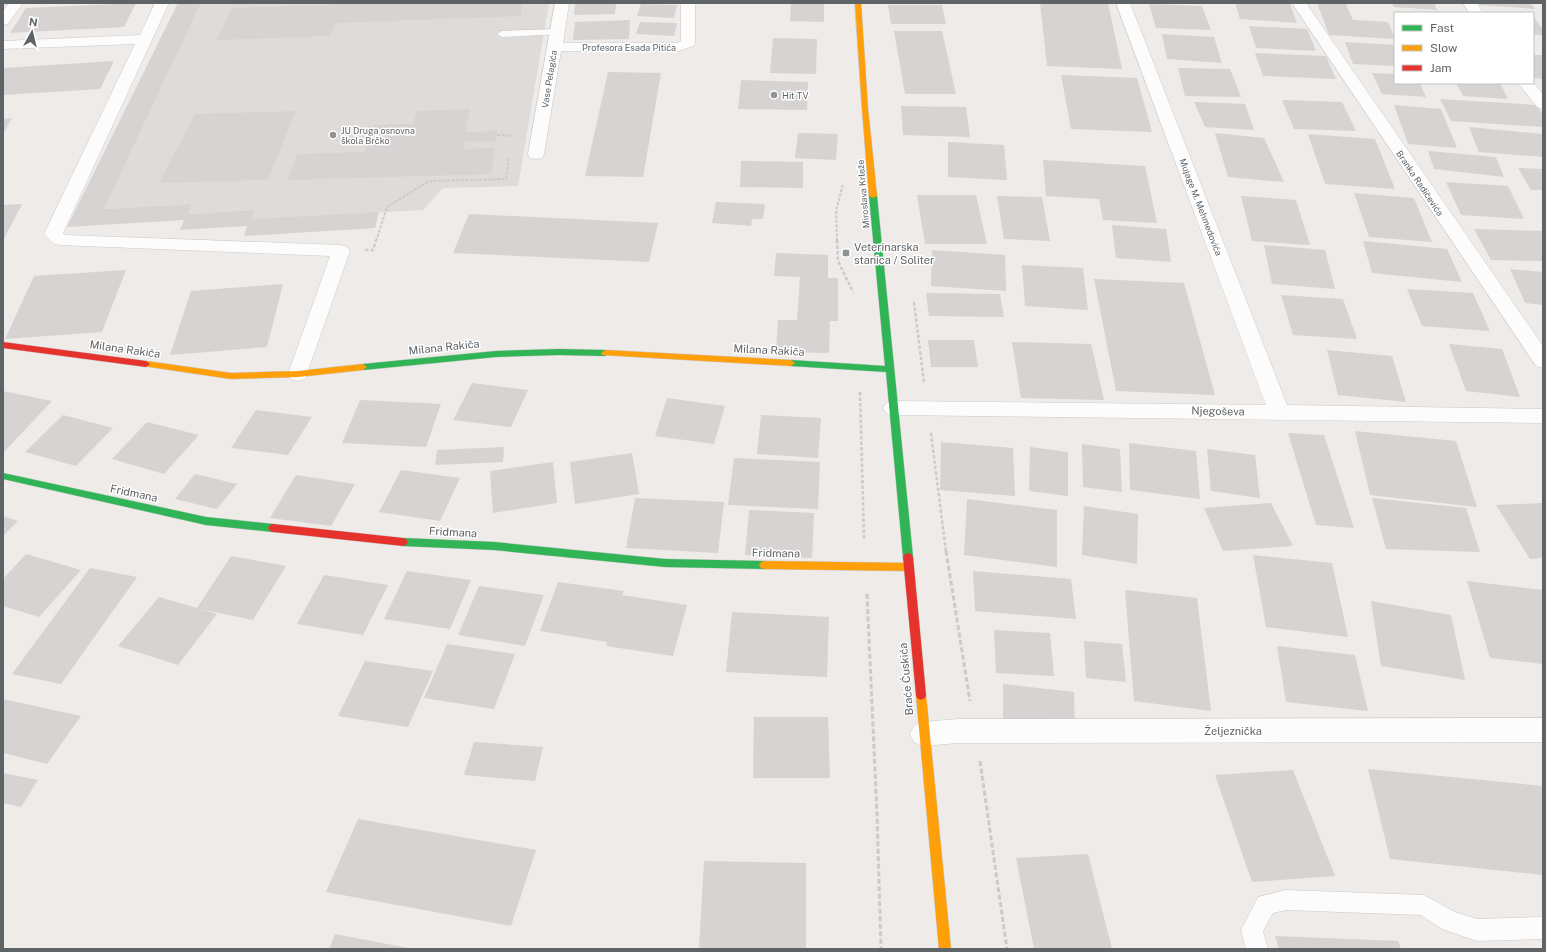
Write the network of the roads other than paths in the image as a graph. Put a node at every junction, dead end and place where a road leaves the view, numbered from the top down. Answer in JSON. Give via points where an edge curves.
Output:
{"nodes":[{"id":1,"x":16,"y":3,"type":"edge"},
{"id":2,"x":162,"y":3,"type":"edge"},
{"id":3,"x":562,"y":3,"type":"edge"},
{"id":4,"x":688,"y":3,"type":"edge"},
{"id":5,"x":858,"y":3,"type":"edge"},
{"id":6,"x":1123,"y":3,"type":"edge"},
{"id":7,"x":1299,"y":3,"type":"edge"},
{"id":8,"x":1470,"y":3,"type":"edge"},
{"id":9,"x":1475,"y":12,"type":"edge"},
{"id":10,"x":3,"y":21,"type":"edge"},
{"id":11,"x":556,"y":32,"type":"junction"},
{"id":12,"x":502,"y":34,"type":"dead end"},
{"id":13,"x":144,"y":39,"type":"junction"},
{"id":14,"x":3,"y":45,"type":"edge"},
{"id":15,"x":554,"y":48,"type":"junction"},
{"id":16,"x":1527,"y":84,"type":"edge"},
{"id":17,"x":1543,"y":104,"type":"edge"},
{"id":18,"x":536,"y":154,"type":"road end"},
{"id":19,"x":3,"y":345,"type":"edge"},
{"id":20,"x":1543,"y":361,"type":"edge"},
{"id":21,"x":889,"y":369,"type":"junction"},
{"id":22,"x":298,"y":374,"type":"junction"},
{"id":23,"x":893,"y":408,"type":"junction"},
{"id":24,"x":1279,"y":412,"type":"junction"},
{"id":25,"x":1543,"y":416,"type":"edge"},
{"id":26,"x":3,"y":476,"type":"edge"},
{"id":27,"x":908,"y":567,"type":"junction"},
{"id":28,"x":1543,"y":730,"type":"edge"},
{"id":29,"x":923,"y":734,"type":"junction"},
{"id":30,"x":1543,"y":928,"type":"edge"},
{"id":31,"x":945,"y":949,"type":"edge"},
{"id":32,"x":1257,"y":949,"type":"edge"}],
"edges":[{"from":1,"to":10,"type":"street"},
{"from":2,"to":13,"type":"street"},
{"from":3,"to":11,"type":"street","name":"Vase Pelagića"},
{"from":4,"to":15,"type":"street","name":"Profesora Esada Pitića","via":[[688,43],[679,48]]},
{"from":5,"to":21,"type":"street","name":"Miroslava Krleže"},
{"from":6,"to":24,"type":"street","name":"Mujage M. Mehmedovića"},
{"from":7,"to":20,"type":"street","name":"Branka Radičevića"},
{"from":8,"to":9,"type":"street"},
{"from":11,"to":12,"type":"lane"},
{"from":11,"to":15,"type":"street","name":"Vase Pelagića"},
{"from":13,"to":14,"type":"street"},
{"from":13,"to":22,"type":"street","via":[[53,234],[60,240],[340,251]]},
{"from":15,"to":18,"type":"street","name":"Vase Pelagića"},
{"from":16,"to":17,"type":"street"},
{"from":19,"to":22,"type":"street","name":"Milana Rakiča","via":[[231,376]]},
{"from":21,"to":22,"type":"street","name":"Milana Rakiča","via":[[621,353],[559,352],[496,354]]},
{"from":21,"to":23,"type":"street","name":"Miroslava Krleže"},
{"from":23,"to":24,"type":"street","name":"Njegoševa"},
{"from":23,"to":27,"type":"street","name":"Braće Ćuskića"},
{"from":24,"to":25,"type":"street","name":"Njegoševa"},
{"from":26,"to":27,"type":"street","name":"Fridmana","via":[[206,521],[386,541],[494,546],[665,563]]},
{"from":27,"to":29,"type":"street","name":"Braće Ćuskića"},
{"from":28,"to":29,"type":"street","name":"Željeznička"},
{"from":29,"to":31,"type":"street","name":"Braće Ćuskića"},
{"from":30,"to":32,"type":"lane","via":[[1477,930],[1450,921],[1424,905],[1286,900],[1266,904],[1252,930]]}]}
